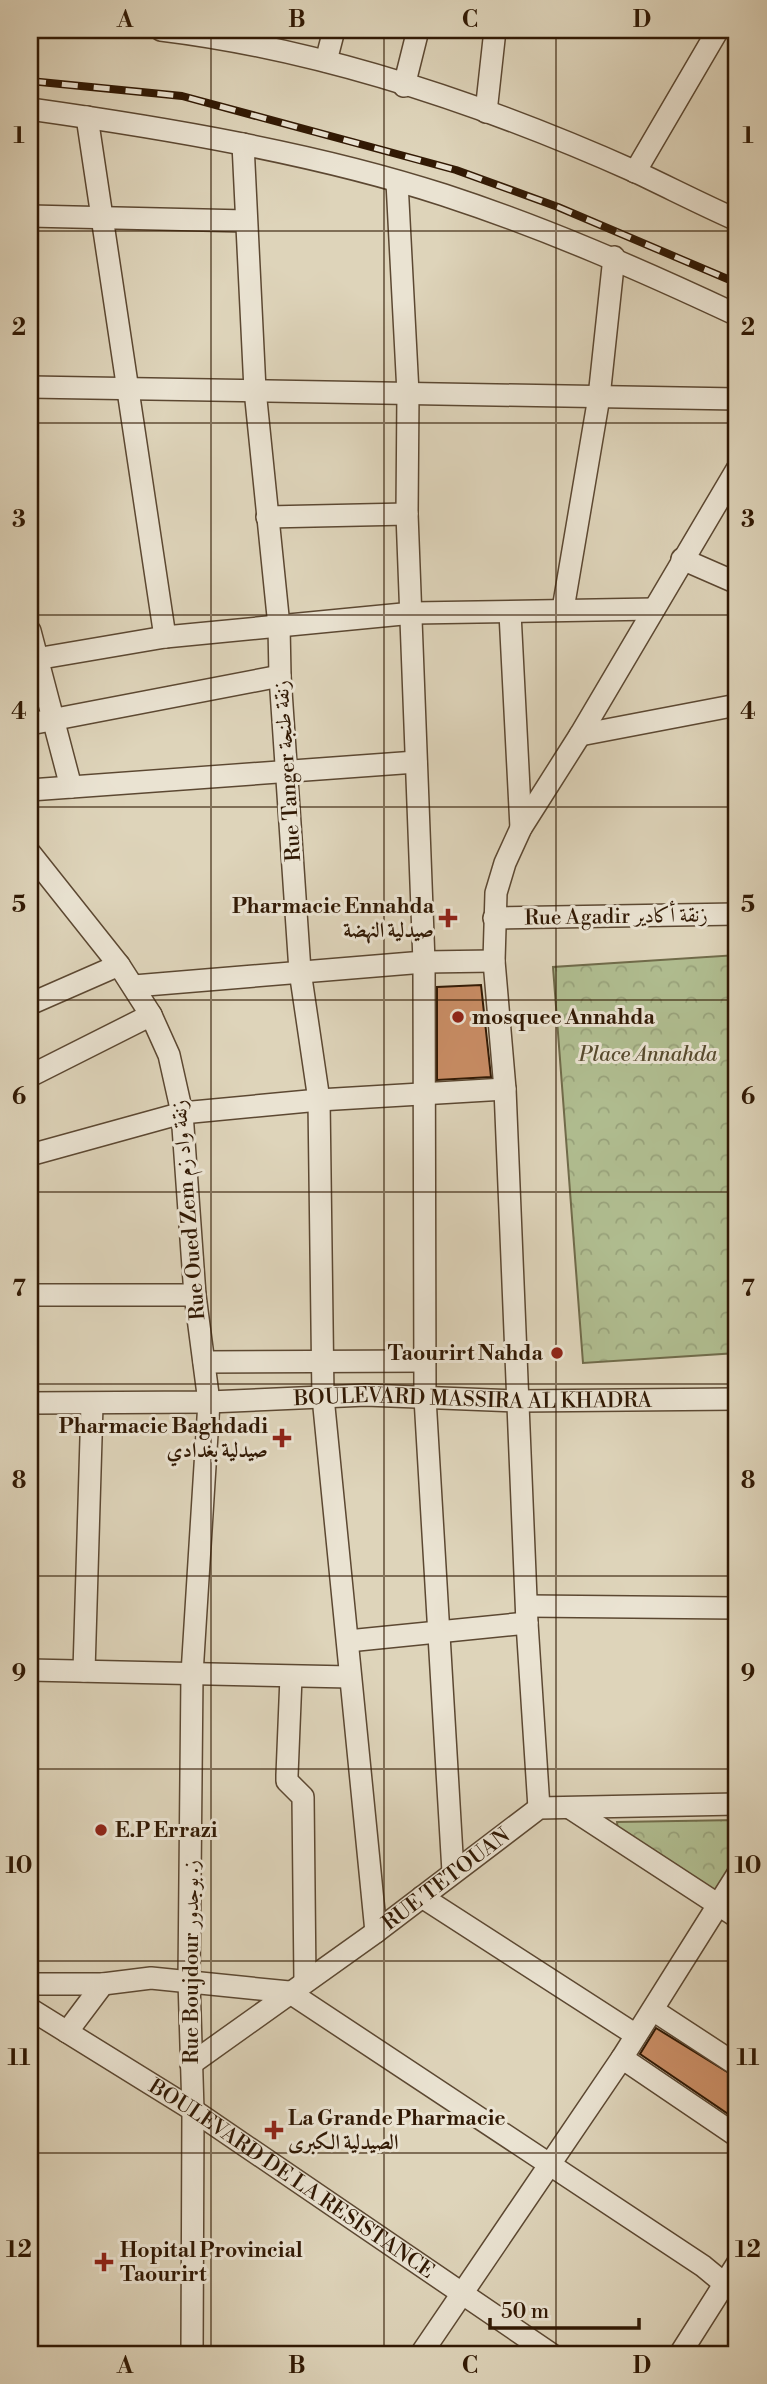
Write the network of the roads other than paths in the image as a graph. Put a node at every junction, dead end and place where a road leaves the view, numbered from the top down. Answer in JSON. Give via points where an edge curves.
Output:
{"nodes":[{"id":1,"x":161,"y":30,"type":"edge"},
{"id":2,"x":334,"y":30,"type":"edge"},
{"id":3,"x":418,"y":30,"type":"edge"},
{"id":4,"x":495,"y":30,"type":"edge"},
{"id":5,"x":718,"y":30,"type":"edge"},
{"id":6,"x":326,"y":61,"type":"junction"},
{"id":7,"x":404,"y":86,"type":"junction"},
{"id":8,"x":30,"y":109,"type":"edge"},
{"id":9,"x":486,"y":112,"type":"junction"},
{"id":10,"x":87,"y":117,"type":"junction"},
{"id":11,"x":243,"y":144,"type":"junction"},
{"id":12,"x":635,"y":172,"type":"junction"},
{"id":13,"x":397,"y":182,"type":"junction"},
{"id":14,"x":734,"y":210,"type":"edge"},
{"id":15,"x":104,"y":215,"type":"junction"},
{"id":16,"x":30,"y":216,"type":"edge"},
{"id":17,"x":246,"y":221,"type":"junction"},
{"id":18,"x":614,"y":257,"type":"junction"},
{"id":19,"x":737,"y":315,"type":"edge"},
{"id":20,"x":30,"y":387,"type":"edge"},
{"id":21,"x":129,"y":388,"type":"junction"},
{"id":22,"x":255,"y":390,"type":"junction"},
{"id":23,"x":408,"y":393,"type":"junction"},
{"id":24,"x":599,"y":397,"type":"junction"},
{"id":25,"x":737,"y":399,"type":"edge"},
{"id":26,"x":736,"y":473,"type":"edge"},
{"id":27,"x":408,"y":514,"type":"junction"},
{"id":28,"x":267,"y":517,"type":"junction"},
{"id":29,"x":682,"y":559,"type":"junction"},
{"id":30,"x":737,"y":583,"type":"edge"},
{"id":31,"x":654,"y":608,"type":"junction"},
{"id":32,"x":563,"y":609,"type":"junction"},
{"id":33,"x":413,"y":613,"type":"junction"},
{"id":34,"x":510,"y":613,"type":"junction"},
{"id":35,"x":279,"y":625,"type":"junction"},
{"id":36,"x":30,"y":631,"type":"edge"},
{"id":37,"x":165,"y":637,"type":"junction"},
{"id":38,"x":33,"y":660,"type":"edge"},
{"id":39,"x":280,"y":676,"type":"junction"},
{"id":40,"x":737,"y":705,"type":"edge"},
{"id":41,"x":53,"y":720,"type":"junction"},
{"id":42,"x":30,"y":724,"type":"edge"},
{"id":43,"x":580,"y":735,"type":"junction"},
{"id":44,"x":416,"y":762,"type":"junction"},
{"id":45,"x":287,"y":771,"type":"junction"},
{"id":46,"x":71,"y":787,"type":"junction"},
{"id":47,"x":30,"y":790,"type":"edge"},
{"id":48,"x":521,"y":828,"type":"junction"},
{"id":49,"x":30,"y":853,"type":"edge"},
{"id":50,"x":737,"y":914,"type":"edge"},
{"id":51,"x":494,"y":918,"type":"junction"},
{"id":52,"x":495,"y":961,"type":"junction"},
{"id":53,"x":424,"y":962,"type":"junction"},
{"id":54,"x":118,"y":965,"type":"junction"},
{"id":55,"x":300,"y":971,"type":"junction"},
{"id":56,"x":134,"y":986,"type":"junction"},
{"id":57,"x":30,"y":1004,"type":"edge"},
{"id":58,"x":151,"y":1015,"type":"junction"},
{"id":59,"x":30,"y":1076,"type":"edge"},
{"id":60,"x":505,"y":1089,"type":"junction"},
{"id":61,"x":422,"y":1094,"type":"junction"},
{"id":62,"x":319,"y":1100,"type":"junction"},
{"id":63,"x":182,"y":1113,"type":"junction"},
{"id":64,"x":30,"y":1155,"type":"edge"},
{"id":65,"x":30,"y":1295,"type":"edge"},
{"id":66,"x":195,"y":1295,"type":"junction"},
{"id":67,"x":425,"y":1361,"type":"junction"},
{"id":68,"x":204,"y":1362,"type":"junction"},
{"id":69,"x":324,"y":1364,"type":"junction"},
{"id":70,"x":323,"y":1397,"type":"junction"},
{"id":71,"x":425,"y":1398,"type":"junction"},
{"id":72,"x":737,"y":1399,"type":"edge"},
{"id":73,"x":518,"y":1401,"type":"junction"},
{"id":74,"x":209,"y":1402,"type":"junction"},
{"id":75,"x":30,"y":1404,"type":"edge"},
{"id":76,"x":92,"y":1405,"type":"junction"},
{"id":77,"x":737,"y":1608,"type":"edge"},
{"id":78,"x":527,"y":1614,"type":"junction"},
{"id":79,"x":437,"y":1634,"type":"junction"},
{"id":80,"x":348,"y":1641,"type":"junction"},
{"id":81,"x":30,"y":1670,"type":"edge"},
{"id":82,"x":84,"y":1671,"type":"junction"},
{"id":83,"x":192,"y":1674,"type":"junction"},
{"id":84,"x":291,"y":1677,"type":"junction"},
{"id":85,"x":351,"y":1677,"type":"junction"},
{"id":86,"x":737,"y":1804,"type":"edge"},
{"id":87,"x":539,"y":1808,"type":"junction"},
{"id":88,"x":570,"y":1808,"type":"junction"},
{"id":89,"x":453,"y":1872,"type":"junction"},
{"id":90,"x":737,"y":1875,"type":"edge"},
{"id":91,"x":422,"y":1897,"type":"junction"},
{"id":92,"x":718,"y":1905,"type":"junction"},
{"id":93,"x":737,"y":1917,"type":"edge"},
{"id":94,"x":376,"y":1932,"type":"junction"},
{"id":95,"x":189,"y":1980,"type":"junction"},
{"id":96,"x":30,"y":1984,"type":"edge"},
{"id":97,"x":103,"y":1984,"type":"junction"},
{"id":98,"x":297,"y":1987,"type":"junction"},
{"id":99,"x":30,"y":2009,"type":"edge"},
{"id":100,"x":653,"y":2010,"type":"junction"},
{"id":101,"x":67,"y":2032,"type":"junction"},
{"id":102,"x":636,"y":2035,"type":"junction"},
{"id":103,"x":622,"y":2058,"type":"junction"},
{"id":104,"x":191,"y":2064,"type":"junction"},
{"id":105,"x":737,"y":2065,"type":"edge"},
{"id":106,"x":192,"y":2110,"type":"junction"},
{"id":107,"x":737,"y":2136,"type":"edge"},
{"id":108,"x":548,"y":2165,"type":"junction"},
{"id":109,"x":737,"y":2264,"type":"edge"},
{"id":110,"x":731,"y":2289,"type":"edge"},
{"id":111,"x":461,"y":2293,"type":"junction"},
{"id":112,"x":192,"y":2354,"type":"edge"},
{"id":113,"x":421,"y":2354,"type":"edge"},
{"id":114,"x":551,"y":2354,"type":"edge"},
{"id":115,"x":680,"y":2354,"type":"edge"}],
"edges":[{"from":1,"to":6,"type":"street","via":[[236,39]]},
{"from":2,"to":6,"type":"street"},
{"from":3,"to":7,"type":"street"},
{"from":4,"to":9,"type":"street"},
{"from":5,"to":12,"type":"street"},
{"from":6,"to":7,"type":"street"},
{"from":7,"to":9,"type":"street"},
{"from":8,"to":10,"type":"street"},
{"from":9,"to":12,"type":"street"},
{"from":10,"to":11,"type":"street"},
{"from":10,"to":15,"type":"street"},
{"from":11,"to":13,"type":"street"},
{"from":11,"to":17,"type":"street","name":"Rue Tanger زنقة طنجة"},
{"from":12,"to":14,"type":"street"},
{"from":13,"to":18,"type":"street"},
{"from":13,"to":23,"type":"street"},
{"from":15,"to":16,"type":"street"},
{"from":15,"to":17,"type":"street"},
{"from":15,"to":21,"type":"street"},
{"from":17,"to":22,"type":"street","name":"Rue Tanger زنقة طنجة"},
{"from":18,"to":19,"type":"street"},
{"from":18,"to":24,"type":"street"},
{"from":20,"to":21,"type":"street"},
{"from":21,"to":22,"type":"street"},
{"from":21,"to":37,"type":"street"},
{"from":22,"to":23,"type":"street"},
{"from":22,"to":28,"type":"street","name":"Rue Tanger زنقة طنجة"},
{"from":23,"to":24,"type":"street"},
{"from":23,"to":27,"type":"street"},
{"from":24,"to":25,"type":"street"},
{"from":24,"to":32,"type":"street"},
{"from":26,"to":29,"type":"street"},
{"from":27,"to":28,"type":"street"},
{"from":27,"to":33,"type":"street"},
{"from":28,"to":35,"type":"street","name":"Rue Tanger زنقة طنجة"},
{"from":29,"to":30,"type":"street"},
{"from":29,"to":31,"type":"street"},
{"from":31,"to":32,"type":"street"},
{"from":31,"to":43,"type":"street"},
{"from":32,"to":34,"type":"street"},
{"from":33,"to":34,"type":"street"},
{"from":33,"to":35,"type":"street"},
{"from":33,"to":44,"type":"street"},
{"from":34,"to":48,"type":"street"},
{"from":35,"to":37,"type":"street"},
{"from":35,"to":39,"type":"street","name":"Rue Tanger زنقة طنجة"},
{"from":36,"to":38,"type":"street"},
{"from":37,"to":38,"type":"street"},
{"from":38,"to":41,"type":"street"},
{"from":39,"to":41,"type":"street"},
{"from":39,"to":45,"type":"street","name":"Rue Tanger زنقة طنجة"},
{"from":40,"to":43,"type":"street"},
{"from":41,"to":42,"type":"street"},
{"from":41,"to":46,"type":"street"},
{"from":43,"to":48,"type":"street"},
{"from":44,"to":45,"type":"street"},
{"from":44,"to":53,"type":"street"},
{"from":45,"to":46,"type":"street"},
{"from":45,"to":55,"type":"street","name":"Rue Tanger زنقة طنجة"},
{"from":46,"to":47,"type":"street"},
{"from":48,"to":51,"type":"street","via":[[502,873]]},
{"from":49,"to":54,"type":"street","name":"Rue Oued Zem زنقة واد زم"},
{"from":50,"to":51,"type":"street","name":"Rue Agadir زنقة أكادير"},
{"from":51,"to":52,"type":"street"},
{"from":52,"to":53,"type":"street"},
{"from":52,"to":60,"type":"street"},
{"from":53,"to":55,"type":"street"},
{"from":53,"to":61,"type":"street"},
{"from":54,"to":56,"type":"street","name":"Rue Oued Zem زنقة واد زم"},
{"from":54,"to":57,"type":"street"},
{"from":55,"to":56,"type":"street"},
{"from":55,"to":62,"type":"street","name":"Rue Tanger زنقة طنجة"},
{"from":56,"to":58,"type":"street","name":"Rue Oued Zem زنقة واد زم"},
{"from":58,"to":59,"type":"street"},
{"from":58,"to":63,"type":"street","name":"Rue Oued Zem زنقة واد زم","via":[[169,1055]]},
{"from":60,"to":61,"type":"street"},
{"from":60,"to":73,"type":"street"},
{"from":61,"to":62,"type":"street"},
{"from":61,"to":67,"type":"street"},
{"from":62,"to":63,"type":"street"},
{"from":62,"to":69,"type":"street","name":"Rue Tanger زنقة طنجة"},
{"from":63,"to":64,"type":"street"},
{"from":63,"to":66,"type":"street","name":"Rue Oued Zem زنقة واد زم"},
{"from":65,"to":66,"type":"street"},
{"from":66,"to":68,"type":"street","name":"Rue Oued Zem زنقة واد زم"},
{"from":67,"to":69,"type":"street"},
{"from":67,"to":71,"type":"street"},
{"from":68,"to":69,"type":"street"},
{"from":68,"to":74,"type":"street","name":"Rue Oued Zem زنقة واد زم"},
{"from":69,"to":70,"type":"street","name":"Rue Tanger زنقة طنجة"},
{"from":70,"to":71,"type":"street","name":"BOULEVARD MASSIRA AL KHADRA"},
{"from":70,"to":74,"type":"street","name":"BOULEVARD MASSIRA AL KHADRA"},
{"from":70,"to":80,"type":"street","name":"Rue Tanger زنقة طنجة"},
{"from":71,"to":73,"type":"street","name":"BOULEVARD MASSIRA AL KHADRA"},
{"from":71,"to":79,"type":"street"},
{"from":72,"to":73,"type":"street","name":"BOULEVARD MASSIRA AL KHADRA"},
{"from":73,"to":78,"type":"street"},
{"from":74,"to":76,"type":"street","name":"BOULEVARD MASSIRA AL KHADRA"},
{"from":74,"to":83,"type":"street","name":"Rue Boujdour ز. بوجدور"},
{"from":75,"to":76,"type":"street","name":"BOULEVARD MASSIRA AL KHADRA"},
{"from":76,"to":82,"type":"street"},
{"from":77,"to":78,"type":"street"},
{"from":78,"to":79,"type":"street"},
{"from":78,"to":87,"type":"street"},
{"from":79,"to":80,"type":"street"},
{"from":79,"to":89,"type":"street"},
{"from":80,"to":85,"type":"street","name":"Rue Tanger زنقة طنجة"},
{"from":81,"to":82,"type":"street"},
{"from":82,"to":83,"type":"street"},
{"from":83,"to":84,"type":"street"},
{"from":83,"to":95,"type":"street","name":"Rue Boujdour ز. بوجدور"},
{"from":84,"to":85,"type":"street"},
{"from":84,"to":98,"type":"street","via":[[287,1781],[303,1797]]},
{"from":85,"to":94,"type":"street","name":"Rue Tanger زنقة طنجة"},
{"from":86,"to":88,"type":"street"},
{"from":87,"to":88,"type":"street"},
{"from":87,"to":89,"type":"street","name":"RUE TETOUAN"},
{"from":88,"to":92,"type":"street"},
{"from":89,"to":91,"type":"street","name":"RUE TETOUAN"},
{"from":90,"to":92,"type":"street"},
{"from":91,"to":94,"type":"street","name":"RUE TETOUAN"},
{"from":91,"to":102,"type":"street"},
{"from":92,"to":93,"type":"street"},
{"from":92,"to":100,"type":"street"},
{"from":94,"to":98,"type":"street","name":"RUE TETOUAN"},
{"from":95,"to":97,"type":"street","via":[[130,1979]]},
{"from":95,"to":98,"type":"street"},
{"from":95,"to":104,"type":"street","name":"Rue Boujdour ز. بوجدور"},
{"from":96,"to":97,"type":"street"},
{"from":97,"to":101,"type":"street"},
{"from":98,"to":104,"type":"street","name":"RUE TETOUAN"},
{"from":98,"to":108,"type":"street"},
{"from":99,"to":101,"type":"street","name":"BOULEVARD DE LA RESISTANCE"},
{"from":100,"to":102,"type":"street"},
{"from":100,"to":105,"type":"street"},
{"from":101,"to":106,"type":"street","name":"BOULEVARD DE LA RESISTANCE"},
{"from":102,"to":103,"type":"street"},
{"from":103,"to":107,"type":"street"},
{"from":103,"to":108,"type":"street"},
{"from":104,"to":106,"type":"street","name":"Rue Boujdour ز. بوجدور"},
{"from":106,"to":111,"type":"street","name":"BOULEVARD DE LA RESISTANCE"},
{"from":106,"to":112,"type":"street","name":"Rue Boujdour ز. بوجدور"},
{"from":108,"to":110,"type":"street"},
{"from":108,"to":111,"type":"street"},
{"from":109,"to":110,"type":"street"},
{"from":110,"to":115,"type":"street"},
{"from":111,"to":113,"type":"street"},
{"from":111,"to":114,"type":"street","name":"BOULEVARD DE LA RESISTANCE"}]}
